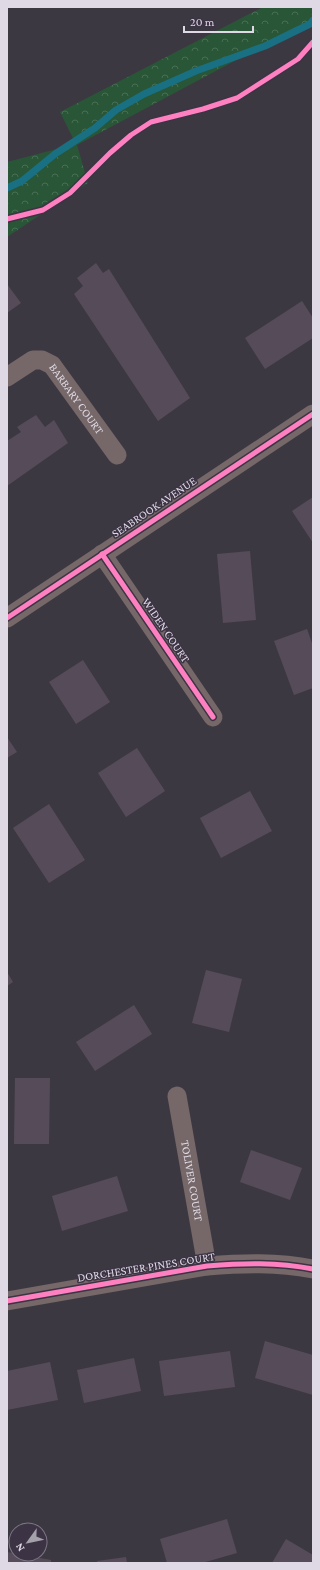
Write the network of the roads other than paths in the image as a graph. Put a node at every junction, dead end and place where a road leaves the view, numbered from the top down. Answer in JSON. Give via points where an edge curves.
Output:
{"nodes":[{"id":1,"x":7,"y":377,"type":"edge"},
{"id":2,"x":313,"y":414,"type":"edge"},
{"id":3,"x":117,"y":456,"type":"dead end"},
{"id":4,"x":102,"y":554,"type":"junction"},
{"id":5,"x":7,"y":618,"type":"edge"},
{"id":6,"x":213,"y":717,"type":"dead end"},
{"id":7,"x":177,"y":1096,"type":"dead end"},
{"id":8,"x":207,"y":1266,"type":"junction"},
{"id":9,"x":313,"y":1269,"type":"edge"},
{"id":10,"x":7,"y":1301,"type":"edge"}],
"edges":[{"from":1,"to":3,"type":"street","name":"BARBARY COURT","via":[[33,360],[42,360],[52,365]]},
{"from":2,"to":4,"type":"street","name":"SEABROOK AVENUE"},
{"from":4,"to":5,"type":"street","name":"SEABROOK AVENUE"},
{"from":4,"to":6,"type":"street","name":"WIDEN COURT"},
{"from":7,"to":8,"type":"street","name":"TOLIVER COURT"},
{"from":8,"to":9,"type":"street","name":"DORCHESTER PINES COURT","via":[[271,1263]]},
{"from":8,"to":10,"type":"street","name":"DORCHESTER PINES COURT"}]}
